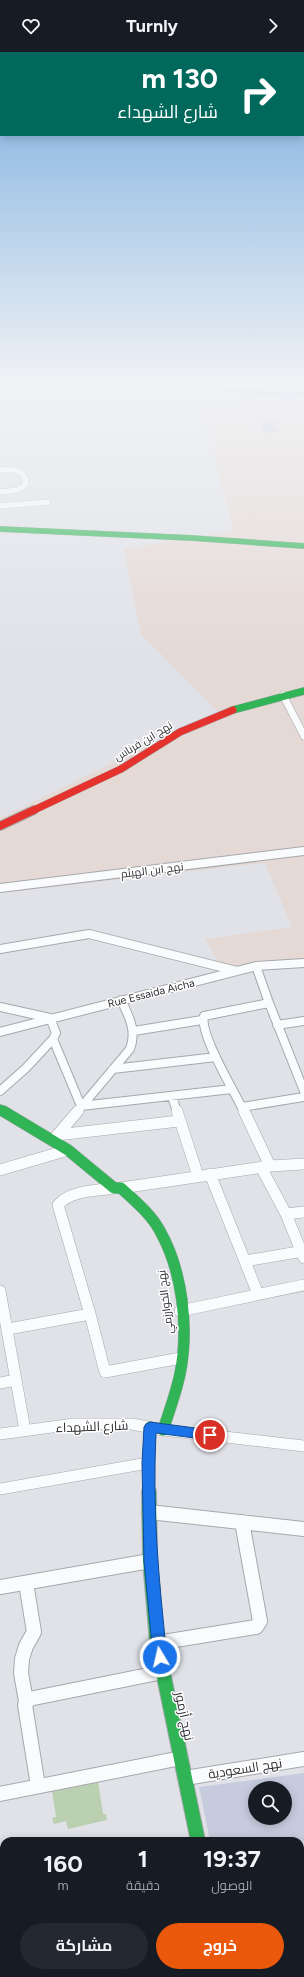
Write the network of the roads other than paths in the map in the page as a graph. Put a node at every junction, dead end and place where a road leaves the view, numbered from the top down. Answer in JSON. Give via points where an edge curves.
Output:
{"nodes":[{"id":1,"x":25,"y":477,"type":"edge"},
{"id":2,"x":0,"y":492,"type":"edge"},
{"id":3,"x":48,"y":502,"type":"dead end"},
{"id":4,"x":0,"y":506,"type":"edge"},
{"id":5,"x":0,"y":529,"type":"edge"},
{"id":6,"x":304,"y":546,"type":"edge"},
{"id":7,"x":304,"y":691,"type":"edge"},
{"id":8,"x":283,"y":695,"type":"junction"},
{"id":9,"x":304,"y":736,"type":"edge"},
{"id":10,"x":0,"y":826,"type":"edge"},
{"id":11,"x":304,"y":852,"type":"edge"},
{"id":12,"x":0,"y":888,"type":"edge"},
{"id":13,"x":0,"y":949,"type":"edge"},
{"id":14,"x":304,"y":963,"type":"edge"},
{"id":15,"x":256,"y":966,"type":"junction"},
{"id":16,"x":238,"y":972,"type":"junction"},
{"id":17,"x":121,"y":1000,"type":"junction"},
{"id":18,"x":269,"y":1003,"type":"junction"},
{"id":19,"x":0,"y":1007,"type":"edge"},
{"id":20,"x":50,"y":1018,"type":"junction"},
{"id":21,"x":202,"y":1020,"type":"junction"},
{"id":22,"x":304,"y":1021,"type":"edge"},
{"id":23,"x":277,"y":1025,"type":"junction"},
{"id":24,"x":134,"y":1031,"type":"junction"},
{"id":25,"x":0,"y":1032,"type":"edge"},
{"id":26,"x":53,"y":1039,"type":"junction"},
{"id":27,"x":216,"y":1057,"type":"junction"},
{"id":28,"x":113,"y":1069,"type":"junction"},
{"id":29,"x":232,"y":1088,"type":"junction"},
{"id":30,"x":0,"y":1091,"type":"edge"},
{"id":31,"x":304,"y":1091,"type":"edge"},
{"id":32,"x":172,"y":1096,"type":"junction"},
{"id":33,"x":304,"y":1097,"type":"edge"},
{"id":34,"x":81,"y":1106,"type":"junction"},
{"id":35,"x":242,"y":1107,"type":"junction"},
{"id":36,"x":0,"y":1109,"type":"edge"},
{"id":37,"x":179,"y":1121,"type":"junction"},
{"id":38,"x":55,"y":1138,"type":"junction"},
{"id":39,"x":68,"y":1150,"type":"junction"},
{"id":40,"x":304,"y":1164,"type":"edge"},
{"id":41,"x":266,"y":1167,"type":"junction"},
{"id":42,"x":0,"y":1170,"type":"edge"},
{"id":43,"x":210,"y":1174,"type":"junction"},
{"id":44,"x":198,"y":1176,"type":"junction"},
{"id":45,"x":118,"y":1188,"type":"junction"},
{"id":46,"x":304,"y":1212,"type":"edge"},
{"id":47,"x":286,"y":1214,"type":"junction"},
{"id":48,"x":303,"y":1254,"type":"edge"},
{"id":49,"x":245,"y":1261,"type":"junction"},
{"id":50,"x":304,"y":1285,"type":"edge"},
{"id":51,"x":0,"y":1291,"type":"edge"},
{"id":52,"x":258,"y":1294,"type":"junction"},
{"id":53,"x":2,"y":1305,"type":"edge"},
{"id":54,"x":180,"y":1310,"type":"junction"},
{"id":55,"x":90,"y":1314,"type":"junction"},
{"id":56,"x":8,"y":1329,"type":"junction"},
{"id":57,"x":181,"y":1358,"type":"junction"},
{"id":58,"x":16,"y":1380,"type":"junction"},
{"id":59,"x":0,"y":1383,"type":"edge"},
{"id":60,"x":150,"y":1427,"type":"junction"},
{"id":61,"x":24,"y":1430,"type":"junction"},
{"id":62,"x":163,"y":1430,"type":"junction"},
{"id":63,"x":0,"y":1434,"type":"edge"},
{"id":64,"x":304,"y":1446,"type":"edge"},
{"id":65,"x":148,"y":1463,"type":"junction"},
{"id":66,"x":0,"y":1489,"type":"edge"},
{"id":67,"x":149,"y":1512,"type":"junction"},
{"id":68,"x":242,"y":1522,"type":"junction"},
{"id":69,"x":304,"y":1529,"type":"edge"},
{"id":70,"x":150,"y":1561,"type":"junction"},
{"id":71,"x":26,"y":1583,"type":"junction"},
{"id":72,"x":0,"y":1587,"type":"edge"},
{"id":73,"x":157,"y":1643,"type":"junction"},
{"id":74,"x":162,"y":1672,"type":"junction"},
{"id":75,"x":26,"y":1701,"type":"junction"},
{"id":76,"x":181,"y":1758,"type":"junction"},
{"id":77,"x":304,"y":1759,"type":"edge"},
{"id":78,"x":185,"y":1778,"type":"junction"},
{"id":79,"x":38,"y":1786,"type":"junction"},
{"id":80,"x":0,"y":1794,"type":"edge"},
{"id":81,"x":197,"y":1837,"type":"edge"}],
"edges":[{"from":1,"to":2,"type":"street","via":[[26,484],[18,490]]},
{"from":3,"to":4,"type":"street"},
{"from":5,"to":6,"type":"street"},
{"from":7,"to":8,"type":"street","name":"نهج ابن فرناس"},
{"from":8,"to":9,"type":"street"},
{"from":8,"to":10,"type":"street","name":"نهج ابن فرناس","via":[[226,712],[194,725],[121,769]]},
{"from":11,"to":12,"type":"street","name":"نهج ابن الهيثم"},
{"from":13,"to":16,"type":"street","via":[[89,934]]},
{"from":14,"to":15,"type":"street","name":"Rue Essaida Aicha"},
{"from":15,"to":16,"type":"street","name":"Rue Essaida Aicha"},
{"from":15,"to":18,"type":"street"},
{"from":16,"to":17,"type":"street","name":"Rue Essaida Aicha"},
{"from":17,"to":20,"type":"street","name":"Rue Essaida Aicha"},
{"from":17,"to":24,"type":"street"},
{"from":18,"to":21,"type":"street","via":[[207,1014]]},
{"from":18,"to":23,"type":"street"},
{"from":19,"to":20,"type":"street"},
{"from":20,"to":25,"type":"street","name":"Rue Essaida Aicha"},
{"from":20,"to":26,"type":"street","via":[[56,1033]]},
{"from":21,"to":24,"type":"street"},
{"from":21,"to":27,"type":"street"},
{"from":22,"to":23,"type":"street"},
{"from":23,"to":31,"type":"street"},
{"from":24,"to":28,"type":"street","via":[[134,1042]]},
{"from":26,"to":30,"type":"street"},
{"from":26,"to":34,"type":"street"},
{"from":27,"to":28,"type":"street"},
{"from":27,"to":29,"type":"street"},
{"from":28,"to":34,"type":"street"},
{"from":29,"to":32,"type":"street"},
{"from":29,"to":35,"type":"street"},
{"from":32,"to":34,"type":"street"},
{"from":32,"to":37,"type":"street"},
{"from":33,"to":35,"type":"street"},
{"from":34,"to":38,"type":"street"},
{"from":35,"to":41,"type":"street"},
{"from":36,"to":38,"type":"street","name":"نهج الخوارزمي"},
{"from":37,"to":38,"type":"street"},
{"from":37,"to":44,"type":"street"},
{"from":38,"to":39,"type":"street","name":"نهج الخوارزمي"},
{"from":39,"to":42,"type":"street"},
{"from":39,"to":45,"type":"street","name":"نهج الخوارزمي"},
{"from":40,"to":41,"type":"street"},
{"from":41,"to":43,"type":"street"},
{"from":41,"to":47,"type":"street"},
{"from":43,"to":44,"type":"street"},
{"from":43,"to":49,"type":"street"},
{"from":44,"to":45,"type":"street"},
{"from":45,"to":54,"type":"street","name":"نهج الخوارزمي","via":[[150,1216],[161,1232],[175,1269]]},
{"from":45,"to":55,"type":"street","via":[[67,1196],[58,1205]]},
{"from":46,"to":47,"type":"street"},
{"from":47,"to":48,"type":"street"},
{"from":48,"to":49,"type":"street"},
{"from":49,"to":52,"type":"street"},
{"from":50,"to":52,"type":"street"},
{"from":51,"to":53,"type":"street"},
{"from":52,"to":54,"type":"street"},
{"from":53,"to":56,"type":"street"},
{"from":54,"to":57,"type":"street","name":"نهج الخوارزمي"},
{"from":55,"to":56,"type":"street"},
{"from":55,"to":57,"type":"street","via":[[105,1372]]},
{"from":56,"to":58,"type":"street"},
{"from":57,"to":62,"type":"street","name":"نهج الخوارزمي","via":[[175,1395]]},
{"from":58,"to":59,"type":"street"},
{"from":58,"to":61,"type":"street"},
{"from":60,"to":61,"type":"street","name":"شارع الشهداء","via":[[132,1424],[74,1424]]},
{"from":60,"to":62,"type":"street","name":"شارع الشهداء"},
{"from":60,"to":65,"type":"street","name":"نهج أزمور"},
{"from":61,"to":63,"type":"street","name":"شارع الشهداء"},
{"from":62,"to":64,"type":"street","name":"شارع الشهداء"},
{"from":65,"to":66,"type":"street"},
{"from":65,"to":67,"type":"street","name":"نهج أزمور"},
{"from":67,"to":68,"type":"street"},
{"from":67,"to":70,"type":"street","name":"نهج أزمور"},
{"from":68,"to":69,"type":"street"},
{"from":68,"to":73,"type":"street","via":[[259,1625]]},
{"from":70,"to":71,"type":"street"},
{"from":70,"to":73,"type":"street","name":"نهج أزمور"},
{"from":71,"to":72,"type":"street"},
{"from":71,"to":75,"type":"street","via":[[34,1632],[22,1659],[21,1673]]},
{"from":73,"to":74,"type":"street","name":"نهج أزمور"},
{"from":74,"to":75,"type":"street"},
{"from":74,"to":76,"type":"street","name":"نهج أزمور"},
{"from":75,"to":79,"type":"street"},
{"from":76,"to":78,"type":"street","name":"نهج أزمور"},
{"from":76,"to":79,"type":"street"},
{"from":77,"to":78,"type":"street","name":"نهج السعودية"},
{"from":78,"to":81,"type":"street","name":"نهج أزمور"},
{"from":79,"to":80,"type":"street"}]}
